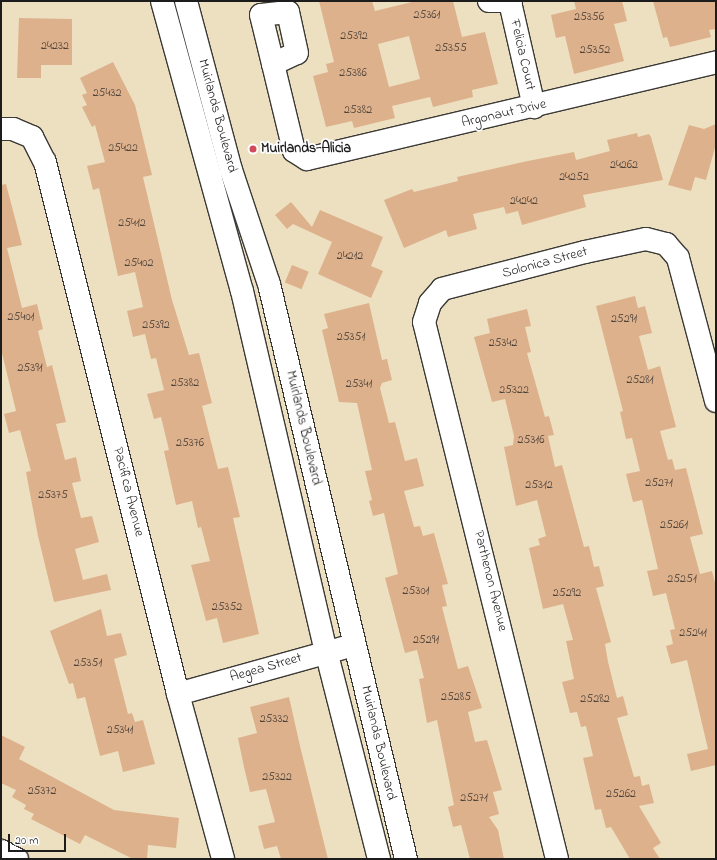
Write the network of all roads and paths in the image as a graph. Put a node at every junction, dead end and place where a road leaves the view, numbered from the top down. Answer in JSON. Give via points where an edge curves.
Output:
{"nodes":[{"id":1,"x":162,"y":1,"type":"edge"},
{"id":2,"x":186,"y":1,"type":"edge"},
{"id":3,"x":489,"y":1,"type":"edge"},
{"id":4,"x":511,"y":1,"type":"edge"},
{"id":5,"x":716,"y":62,"type":"edge"},
{"id":6,"x":273,"y":64,"type":"dead end"},
{"id":7,"x":534,"y":108,"type":"junction"},
{"id":8,"x":1,"y":129,"type":"edge"},
{"id":9,"x":430,"y":303,"type":"joint"},
{"id":10,"x":716,"y":401,"type":"edge"},
{"id":11,"x":354,"y":645,"type":"junction"},
{"id":12,"x":326,"y":651,"type":"junction"},
{"id":13,"x":178,"y":694,"type":"junction"},
{"id":14,"x":1,"y":851,"type":"edge"},
{"id":15,"x":17,"y":859,"type":"edge"},
{"id":16,"x":223,"y":859,"type":"edge"},
{"id":17,"x":379,"y":859,"type":"edge"},
{"id":18,"x":406,"y":859,"type":"edge"},
{"id":19,"x":558,"y":859,"type":"edge"}],
"edges":[{"from":1,"to":12,"type":"street","name":"Muirlands Boulevard","via":[[242,291]]},
{"from":2,"to":11,"type":"street","name":"Muirlands Boulevard","via":[[231,170],[269,284]]},
{"from":3,"to":4,"type":"street","name":"Felicia Court"},
{"from":4,"to":7,"type":"street","name":"Felicia Court"},
{"from":5,"to":7,"type":"street","name":"Argonaut Drive"},
{"from":6,"to":7,"type":"street","name":"Argonaut Drive","via":[[294,152],[307,158]]},
{"from":8,"to":13,"type":"street","name":"Pacifica Avenue","via":[[22,132],[37,143],[46,162]]},
{"from":9,"to":10,"type":"street","name":"Solonica Street","via":[[442,289],[585,252],[646,239],[666,244],[678,258]]},
{"from":9,"to":19,"type":"street","name":"Parthenon Avenue","via":[[424,322]]},
{"from":11,"to":12,"type":"street","name":"Aegea Street"},
{"from":11,"to":18,"type":"street","name":"Muirlands Boulevard"},
{"from":12,"to":13,"type":"street","name":"Aegea Street"},
{"from":12,"to":17,"type":"street","name":"Muirlands Boulevard"},
{"from":13,"to":16,"type":"street","name":"Pacifica Avenue"},
{"from":14,"to":15,"type":"street"}]}
